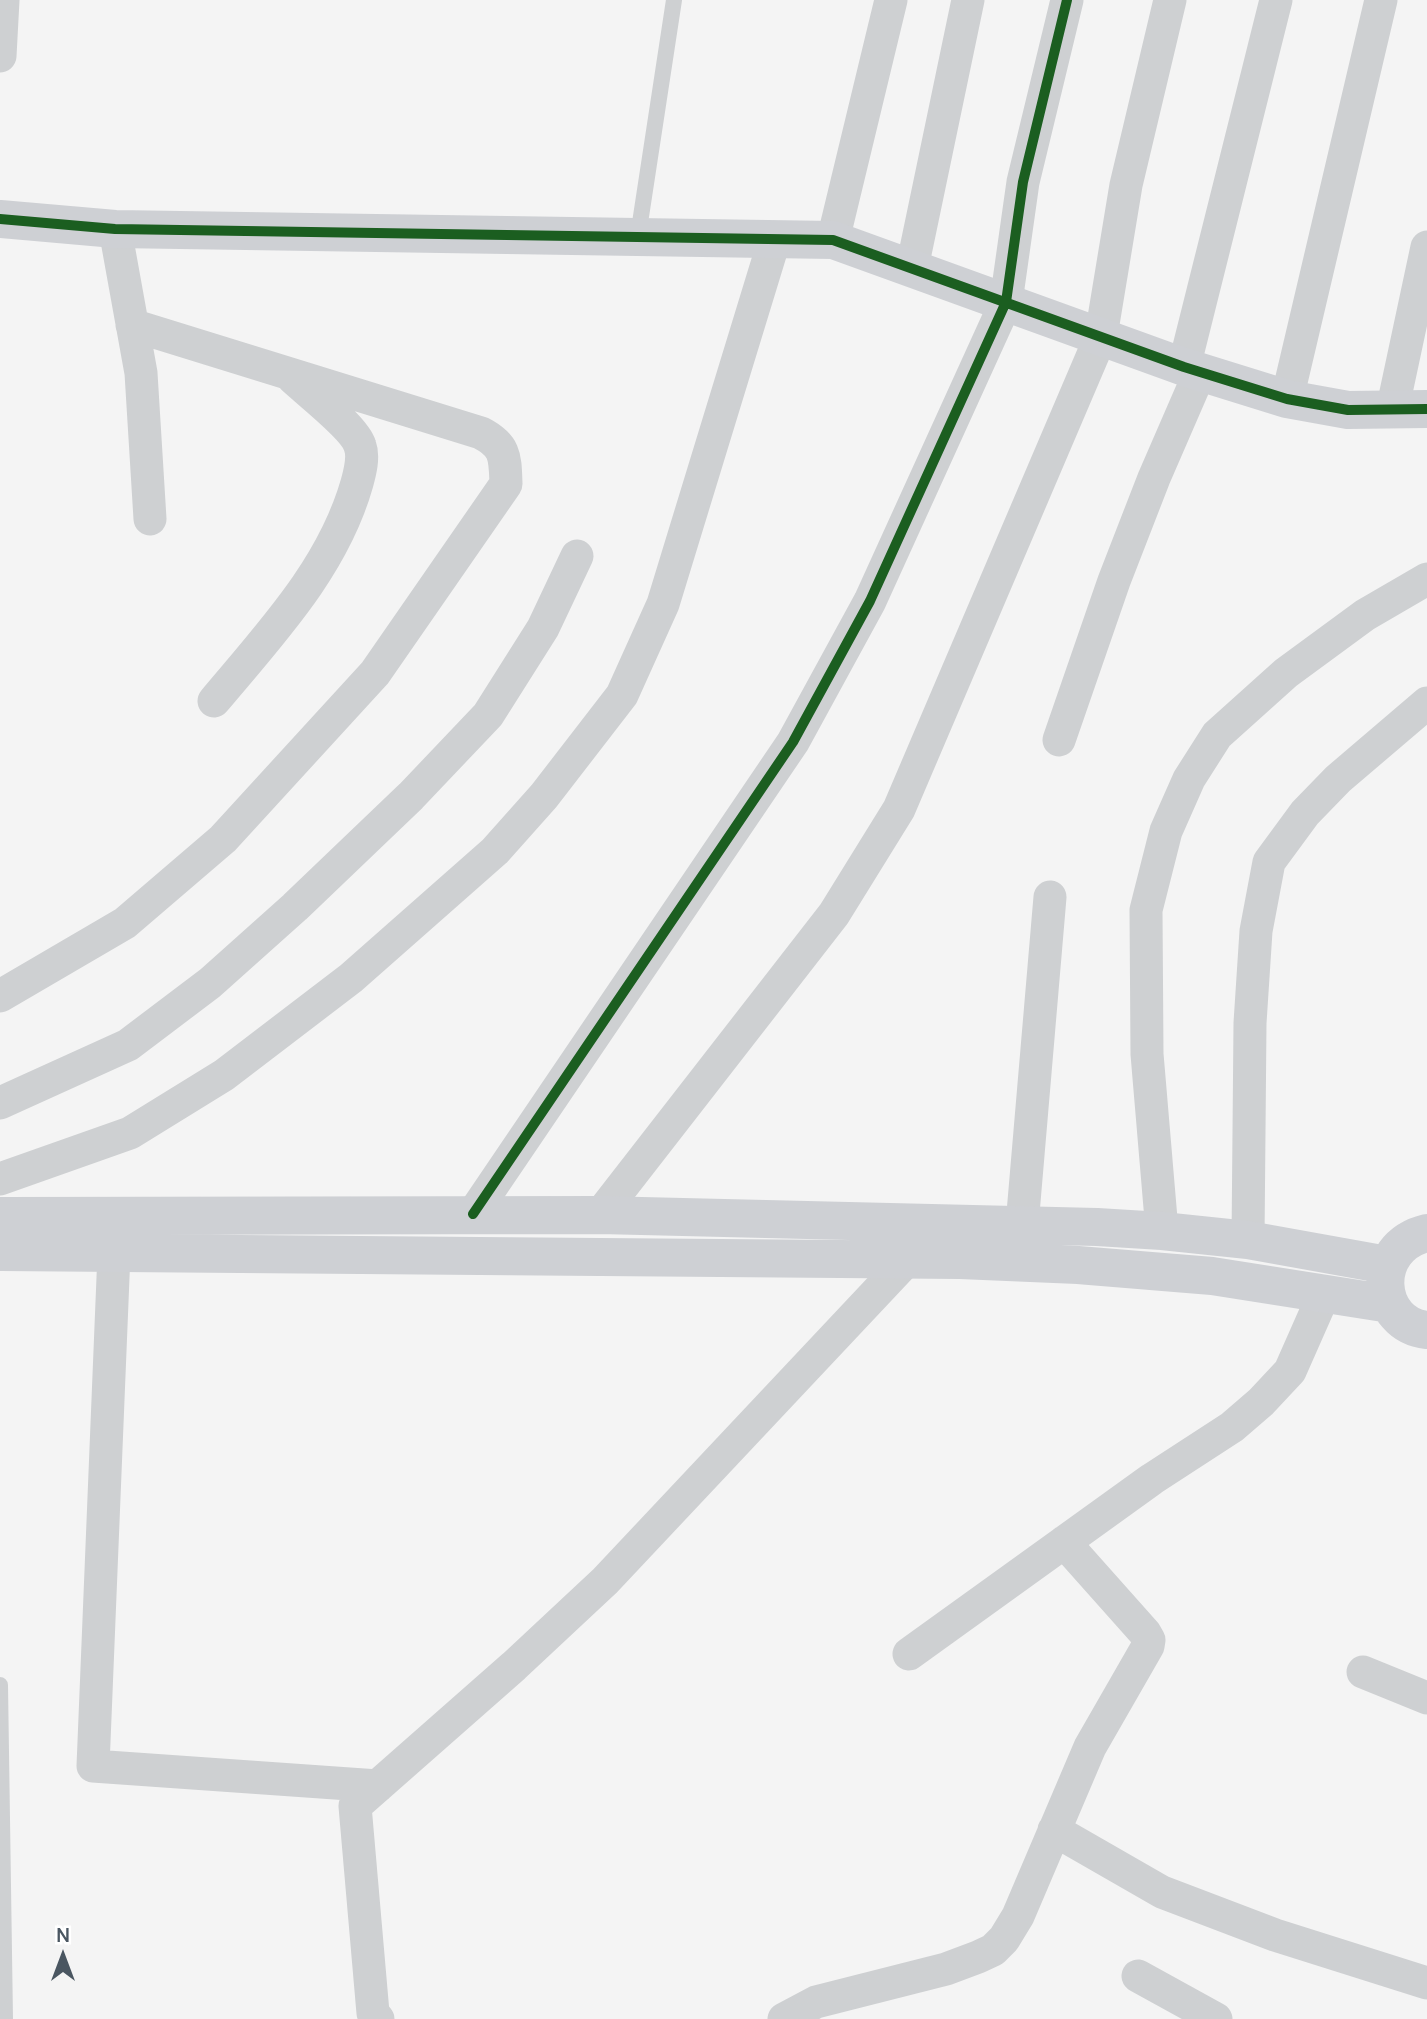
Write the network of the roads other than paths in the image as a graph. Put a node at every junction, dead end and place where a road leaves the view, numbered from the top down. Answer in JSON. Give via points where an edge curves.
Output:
{"nodes":[{"id":1,"x":3,"y":0,"type":"edge"},
{"id":2,"x":674,"y":0,"type":"edge"},
{"id":3,"x":891,"y":0,"type":"edge"},
{"id":4,"x":968,"y":0,"type":"edge"},
{"id":5,"x":1067,"y":0,"type":"edge"},
{"id":6,"x":1170,"y":0,"type":"edge"},
{"id":7,"x":1276,"y":0,"type":"edge"},
{"id":8,"x":1381,"y":0,"type":"edge"},
{"id":9,"x":0,"y":56,"type":"edge"},
{"id":10,"x":0,"y":219,"type":"edge"},
{"id":11,"x":116,"y":229,"type":"junction"},
{"id":12,"x":638,"y":237,"type":"junction"},
{"id":13,"x":775,"y":238,"type":"junction"},
{"id":14,"x":833,"y":240,"type":"junction"},
{"id":15,"x":1427,"y":247,"type":"edge"},
{"id":16,"x":912,"y":268,"type":"junction"},
{"id":17,"x":1006,"y":302,"type":"junction"},
{"id":18,"x":132,"y":325,"type":"junction"},
{"id":19,"x":1101,"y":336,"type":"junction"},
{"id":20,"x":1192,"y":370,"type":"junction"},
{"id":21,"x":286,"y":372,"type":"junction"},
{"id":22,"x":1287,"y":399,"type":"junction"},
{"id":23,"x":1410,"y":410,"type":"edge"},
{"id":24,"x":150,"y":519,"type":"dead end"},
{"id":25,"x":577,"y":556,"type":"dead end"},
{"id":26,"x":1427,"y":579,"type":"edge"},
{"id":27,"x":215,"y":701,"type":"dead end"},
{"id":28,"x":1427,"y":703,"type":"edge"},
{"id":29,"x":1059,"y":740,"type":"dead end"},
{"id":30,"x":1050,"y":897,"type":"dead end"},
{"id":31,"x":0,"y":996,"type":"edge"},
{"id":32,"x":0,"y":1103,"type":"edge"},
{"id":33,"x":0,"y":1179,"type":"edge"},
{"id":34,"x":473,"y":1214,"type":"junction"},
{"id":35,"x":600,"y":1215,"type":"junction"},
{"id":36,"x":0,"y":1216,"type":"edge"},
{"id":37,"x":1022,"y":1225,"type":"junction"},
{"id":38,"x":1162,"y":1231,"type":"junction"},
{"id":39,"x":1427,"y":1233,"type":"edge"},
{"id":40,"x":1248,"y":1240,"type":"junction"},
{"id":41,"x":0,"y":1252,"type":"edge"},
{"id":42,"x":114,"y":1252,"type":"junction"},
{"id":43,"x":907,"y":1260,"type":"junction"},
{"id":44,"x":1387,"y":1265,"type":"junction"},
{"id":45,"x":1324,"y":1294,"type":"junction"},
{"id":46,"x":1390,"y":1304,"type":"junction"},
{"id":47,"x":1427,"y":1330,"type":"edge"},
{"id":48,"x":1064,"y":1542,"type":"junction"},
{"id":49,"x":909,"y":1654,"type":"dead end"},
{"id":50,"x":1363,"y":1672,"type":"dead end"},
{"id":51,"x":0,"y":1685,"type":"edge"},
{"id":52,"x":1427,"y":1698,"type":"edge"},
{"id":53,"x":378,"y":1786,"type":"junction"},
{"id":54,"x":1054,"y":1830,"type":"junction"},
{"id":55,"x":1138,"y":1976,"type":"dead end"},
{"id":56,"x":1427,"y":1983,"type":"edge"},
{"id":57,"x":5,"y":2019,"type":"edge"},
{"id":58,"x":378,"y":2019,"type":"edge"},
{"id":59,"x":784,"y":2019,"type":"edge"},
{"id":60,"x":1216,"y":2019,"type":"edge"}],
"edges":[{"from":1,"to":9,"type":"street"},
{"from":2,"to":12,"type":"lane"},
{"from":3,"to":14,"type":"street"},
{"from":4,"to":16,"type":"street"},
{"from":5,"to":17,"type":"street","via":[[1023,182]]},
{"from":6,"to":19,"type":"street","via":[[1126,185]]},
{"from":7,"to":20,"type":"street"},
{"from":8,"to":22,"type":"street"},
{"from":10,"to":11,"type":"main road"},
{"from":11,"to":12,"type":"main road"},
{"from":11,"to":18,"type":"street"},
{"from":12,"to":13,"type":"main road"},
{"from":13,"to":14,"type":"main road"},
{"from":13,"to":33,"type":"street","via":[[663,604],[622,695],[544,796],[495,851],[351,978],[224,1075],[130,1133]]},
{"from":14,"to":16,"type":"main road"},
{"from":15,"to":23,"type":"street"},
{"from":16,"to":17,"type":"main road"},
{"from":17,"to":19,"type":"main road"},
{"from":17,"to":34,"type":"street","via":[[870,601],[793,742]]},
{"from":18,"to":21,"type":"street"},
{"from":18,"to":24,"type":"street","via":[[141,373]]},
{"from":19,"to":20,"type":"main road"},
{"from":19,"to":35,"type":"street","via":[[899,809],[834,914]]},
{"from":20,"to":22,"type":"main road"},
{"from":20,"to":29,"type":"street"},
{"from":21,"to":27,"type":"street","via":[[354,434],[361,447],[361,470],[349,510],[326,555],[298,598]]},
{"from":21,"to":31,"type":"street","via":[[481,433],[496,441],[505,460],[506,484],[375,673],[223,839],[125,923]]},
{"from":22,"to":23,"type":"main road","via":[[1348,410]]},
{"from":25,"to":32,"type":"street","via":[[543,628],[488,715],[305,897],[209,983],[128,1045]]},
{"from":26,"to":38,"type":"street","via":[[1365,615],[1296,666],[1217,735],[1189,779],[1166,831],[1146,910],[1147,1054]]},
{"from":28,"to":40,"type":"street","via":[[1338,779],[1305,813],[1269,862],[1256,931],[1250,1023]]},
{"from":30,"to":37,"type":"street"},
{"from":34,"to":35,"type":"main road"},
{"from":34,"to":36,"type":"main road"},
{"from":35,"to":37,"type":"main road"},
{"from":37,"to":38,"type":"main road"},
{"from":38,"to":40,"type":"main road"},
{"from":39,"to":44,"type":"main road","via":[[1398,1248]]},
{"from":40,"to":44,"type":"main road"},
{"from":41,"to":42,"type":"main road"},
{"from":42,"to":43,"type":"main road"},
{"from":42,"to":53,"type":"street","via":[[93,1766]]},
{"from":43,"to":45,"type":"main road","via":[[1078,1265],[1212,1276]]},
{"from":43,"to":53,"type":"street","via":[[605,1581]]},
{"from":44,"to":46,"type":"main road"},
{"from":45,"to":46,"type":"main road"},
{"from":45,"to":48,"type":"street","via":[[1290,1371],[1261,1402],[1232,1427]]},
{"from":46,"to":47,"type":"main road","via":[[1403,1320]]},
{"from":48,"to":49,"type":"street"},
{"from":48,"to":54,"type":"street","via":[[1149,1640],[1090,1746]]},
{"from":50,"to":52,"type":"street"},
{"from":51,"to":57,"type":"lane"},
{"from":53,"to":58,"type":"street","via":[[355,1806],[373,2013]]},
{"from":54,"to":56,"type":"street","via":[[1162,1892],[1275,1936]]},
{"from":54,"to":59,"type":"street","via":[[1018,1916],[993,1950],[946,1969],[816,2002]]},
{"from":55,"to":60,"type":"street"}]}
